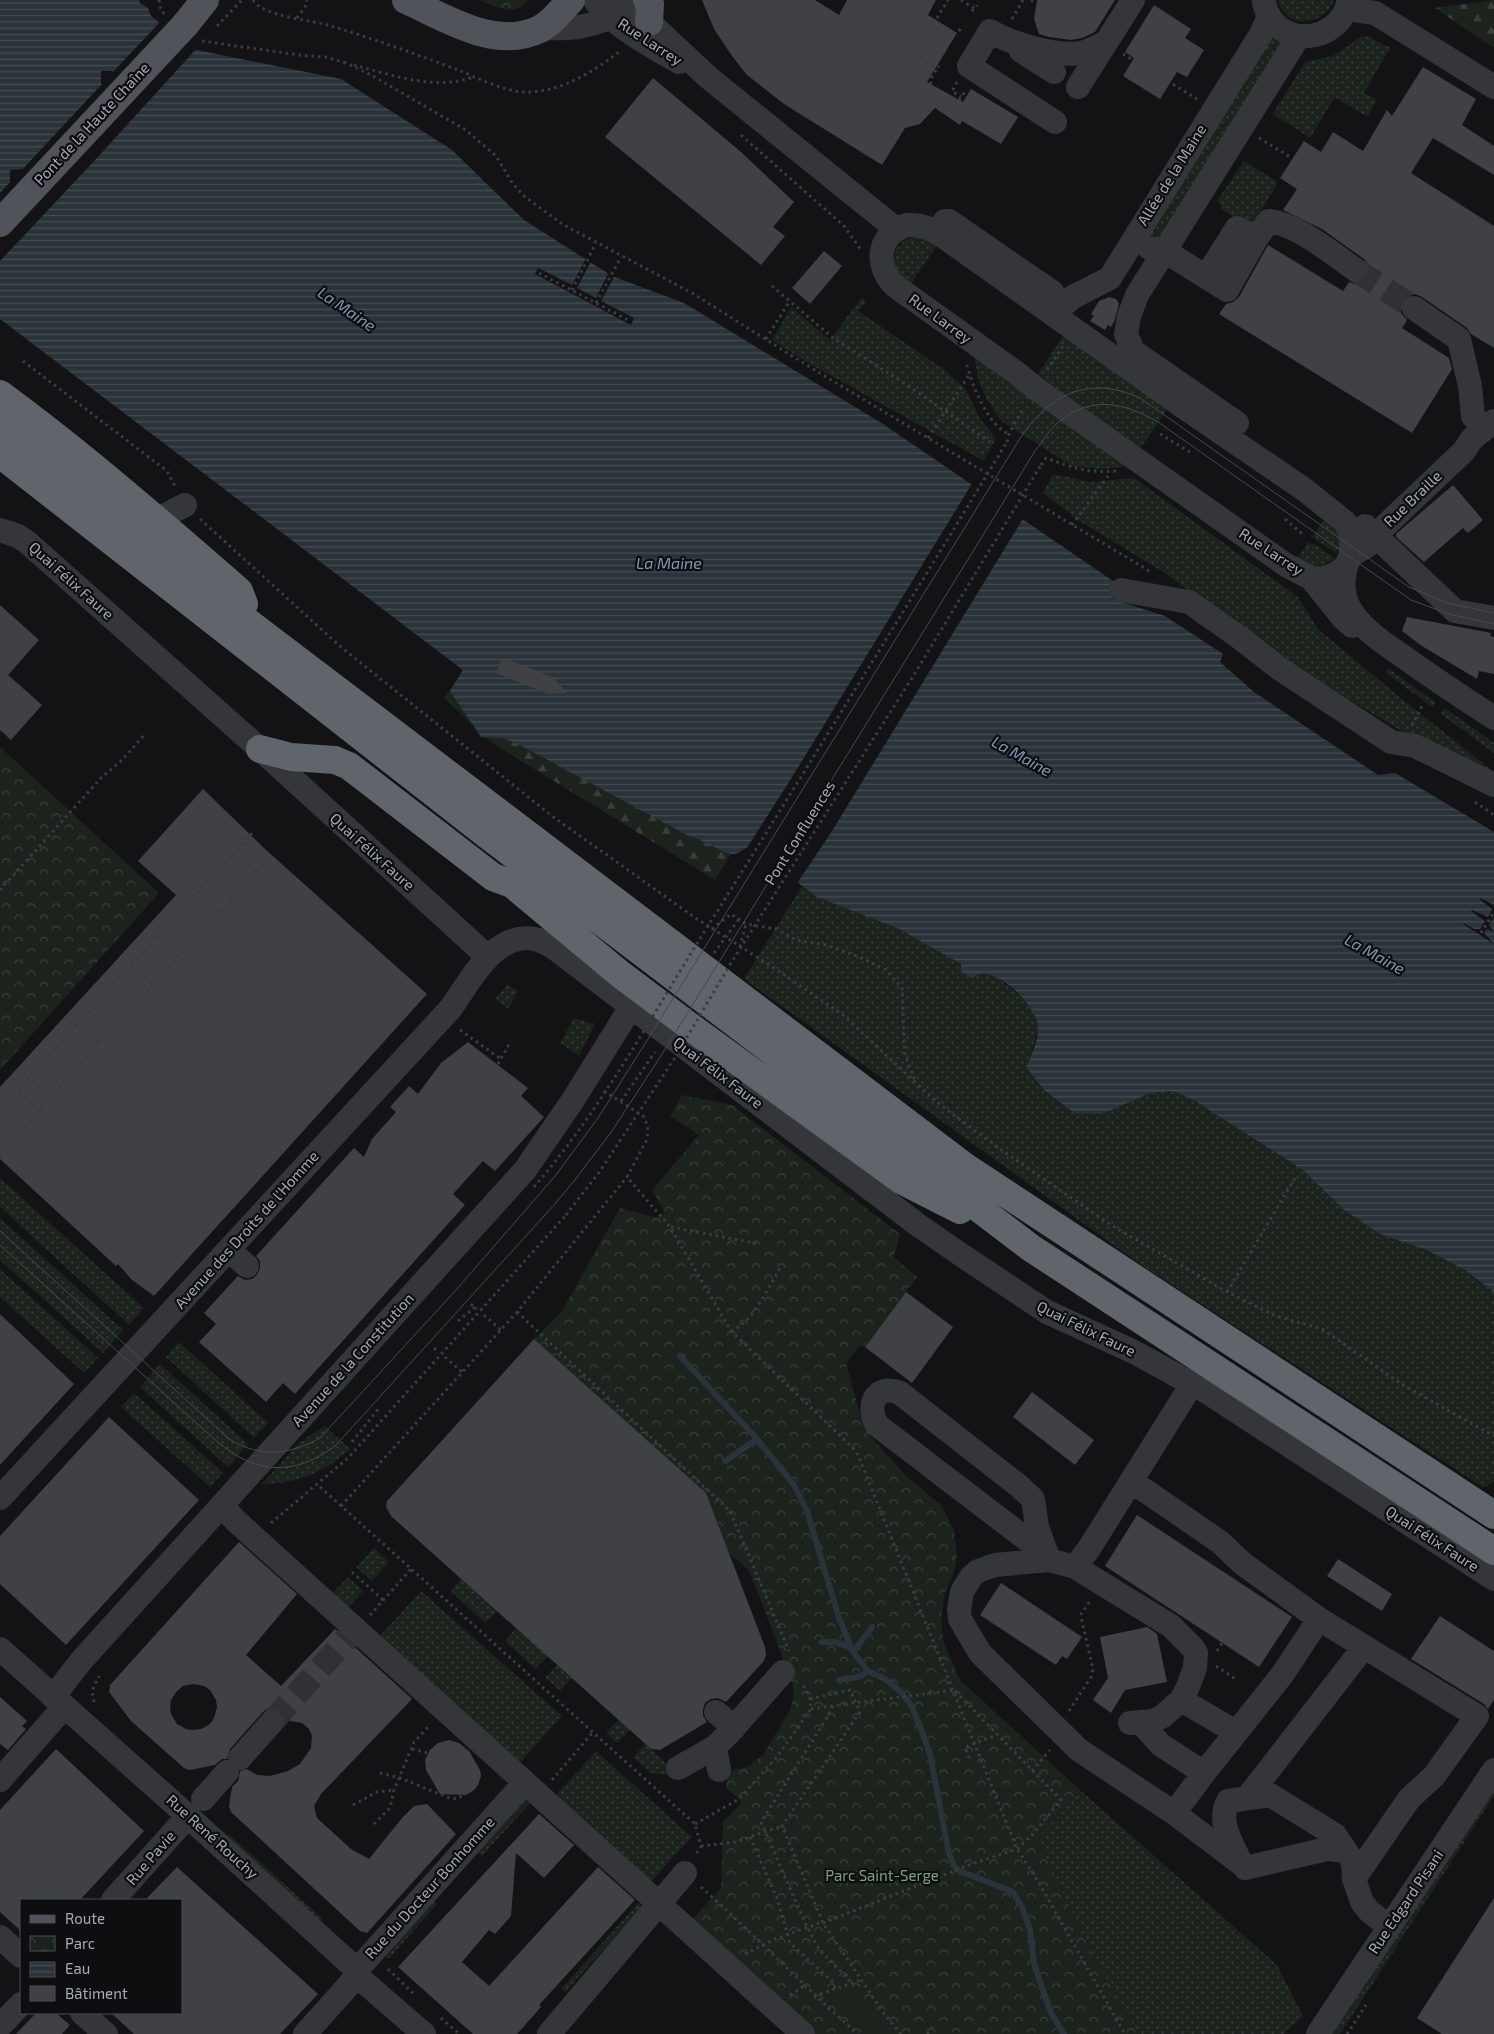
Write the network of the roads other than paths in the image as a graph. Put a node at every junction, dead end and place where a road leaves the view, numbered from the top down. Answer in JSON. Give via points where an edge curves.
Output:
{"nodes":[{"id":1,"x":406,"y":0,"type":"edge"},
{"id":2,"x":571,"y":0,"type":"edge"},
{"id":3,"x":595,"y":0,"type":"edge"},
{"id":4,"x":1132,"y":0,"type":"edge"},
{"id":5,"x":1348,"y":4,"type":"edge"},
{"id":6,"x":1266,"y":8,"type":"edge"},
{"id":7,"x":617,"y":9,"type":"edge"},
{"id":8,"x":648,"y":11,"type":"edge"},
{"id":9,"x":216,"y":12,"type":"edge"},
{"id":10,"x":197,"y":21,"type":"edge"},
{"id":11,"x":542,"y":28,"type":"junction"},
{"id":12,"x":1005,"y":30,"type":"junction"},
{"id":13,"x":1299,"y":36,"type":"junction"},
{"id":14,"x":1110,"y":46,"type":"junction"},
{"id":15,"x":1054,"y":72,"type":"dead end"},
{"id":16,"x":709,"y":78,"type":"junction"},
{"id":17,"x":1078,"y":87,"type":"dead end"},
{"id":18,"x":1494,"y":87,"type":"edge"},
{"id":19,"x":1055,"y":122,"type":"dead end"},
{"id":20,"x":0,"y":223,"type":"edge"},
{"id":21,"x":896,"y":229,"type":"junction"},
{"id":22,"x":1131,"y":242,"type":"junction"},
{"id":23,"x":1164,"y":253,"type":"junction"},
{"id":24,"x":1356,"y":270,"type":"tunnel mouth"},
{"id":25,"x":1414,"y":308,"type":"tunnel mouth"},
{"id":26,"x":1054,"y":314,"type":"junction"},
{"id":27,"x":0,"y":394,"type":"edge"},
{"id":28,"x":0,"y":426,"type":"edge"},
{"id":29,"x":1483,"y":430,"type":"edge"},
{"id":30,"x":0,"y":454,"type":"edge"},
{"id":31,"x":1305,"y":490,"type":"junction"},
{"id":32,"x":177,"y":495,"type":"road end"},
{"id":33,"x":158,"y":520,"type":"junction"},
{"id":34,"x":1361,"y":527,"type":"junction"},
{"id":35,"x":0,"y":530,"type":"edge"},
{"id":36,"x":1348,"y":560,"type":"junction"},
{"id":37,"x":1311,"y":578,"type":"junction"},
{"id":38,"x":1121,"y":590,"type":"dead end"},
{"id":39,"x":1494,"y":618,"type":"edge"},
{"id":40,"x":253,"y":626,"type":"junction"},
{"id":41,"x":1390,"y":648,"type":"junction"},
{"id":42,"x":1494,"y":718,"type":"edge"},
{"id":43,"x":260,"y":749,"type":"junction"},
{"id":44,"x":1494,"y":785,"type":"edge"},
{"id":45,"x":486,"y":834,"type":"junction"},
{"id":46,"x":512,"y":884,"type":"junction"},
{"id":47,"x":488,"y":956,"type":"junction"},
{"id":48,"x":631,"y":1007,"type":"junction"},
{"id":49,"x":900,"y":1180,"type":"junction"},
{"id":50,"x":918,"y":1225,"type":"junction"},
{"id":51,"x":1031,"y":1248,"type":"junction"},
{"id":52,"x":229,"y":1250,"type":"junction"},
{"id":53,"x":247,"y":1266,"type":"dead end"},
{"id":54,"x":1192,"y":1384,"type":"junction"},
{"id":55,"x":1131,"y":1481,"type":"junction"},
{"id":56,"x":0,"y":1498,"type":"edge"},
{"id":57,"x":222,"y":1506,"type":"junction"},
{"id":58,"x":1494,"y":1515,"type":"edge"},
{"id":59,"x":1494,"y":1551,"type":"edge"},
{"id":60,"x":1045,"y":1561,"type":"junction"},
{"id":61,"x":1075,"y":1568,"type":"junction"},
{"id":62,"x":1494,"y":1579,"type":"edge"},
{"id":63,"x":1319,"y":1619,"type":"junction"},
{"id":64,"x":1364,"y":1646,"type":"junction"},
{"id":65,"x":0,"y":1649,"type":"edge"},
{"id":66,"x":792,"y":1669,"type":"road end"},
{"id":67,"x":1181,"y":1700,"type":"junction"},
{"id":68,"x":58,"y":1702,"type":"junction"},
{"id":69,"x":716,"y":1712,"type":"dead end"},
{"id":70,"x":272,"y":1722,"type":"tunnel mouth"},
{"id":71,"x":734,"y":1728,"type":"junction"},
{"id":72,"x":1236,"y":1732,"type":"junction"},
{"id":73,"x":715,"y":1747,"type":"junction"},
{"id":74,"x":678,"y":1768,"type":"dead end"},
{"id":75,"x":719,"y":1770,"type":"dead end"},
{"id":76,"x":1494,"y":1770,"type":"edge"},
{"id":77,"x":1204,"y":1773,"type":"junction"},
{"id":78,"x":0,"y":1780,"type":"edge"},
{"id":79,"x":519,"y":1789,"type":"dead end"},
{"id":80,"x":1247,"y":1798,"type":"junction"},
{"id":81,"x":196,"y":1807,"type":"junction"},
{"id":82,"x":1174,"y":1813,"type":"junction"},
{"id":83,"x":1346,"y":1851,"type":"junction"},
{"id":84,"x":1241,"y":1863,"type":"junction"},
{"id":85,"x":685,"y":1873,"type":"road end"},
{"id":86,"x":1354,"y":1879,"type":"junction"},
{"id":87,"x":114,"y":1899,"type":"edge"},
{"id":88,"x":659,"y":1902,"type":"junction"},
{"id":89,"x":1390,"y":1927,"type":"junction"},
{"id":90,"x":0,"y":1937,"type":"edge"},
{"id":91,"x":20,"y":1955,"type":"edge"},
{"id":92,"x":357,"y":1973,"type":"junction"},
{"id":93,"x":20,"y":2005,"type":"edge"},
{"id":94,"x":83,"y":2014,"type":"edge"},
{"id":95,"x":0,"y":2026,"type":"edge"},
{"id":96,"x":106,"y":2034,"type":"edge"},
{"id":97,"x":305,"y":2034,"type":"edge"},
{"id":98,"x":424,"y":2034,"type":"edge"},
{"id":99,"x":549,"y":2034,"type":"edge"},
{"id":100,"x":803,"y":2034,"type":"edge"},
{"id":101,"x":1318,"y":2034,"type":"edge"}],
"edges":[{"from":1,"to":11,"type":"main road","via":[[476,31],[498,37],[527,34]]},
{"from":2,"to":11,"type":"main road"},
{"from":3,"to":7,"type":"street","name":"Rue Larrey"},
{"from":4,"to":14,"type":"street"},
{"from":5,"to":13,"type":"street","via":[[1337,24],[1322,34]]},
{"from":5,"to":18,"type":"street","via":[[1375,13]]},
{"from":6,"to":13,"type":"street","via":[[1282,29]]},
{"from":6,"to":22,"type":"street","name":"Allée de la Maine","via":[[1261,34]]},
{"from":7,"to":8,"type":"street","name":"Rue Larrey"},
{"from":7,"to":11,"type":"street","via":[[595,24],[574,29]]},
{"from":7,"to":16,"type":"street","name":"Rue Larrey","via":[[658,50]]},
{"from":8,"to":16,"type":"street","name":"Rue Larrey"},
{"from":9,"to":10,"type":"main road","name":"Pont de la Haute Chaîne"},
{"from":10,"to":20,"type":"main road","name":"Pont de la Haute Chaîne","bridge":true},
{"from":12,"to":14,"type":"street","via":[[1057,53],[1081,53]]},
{"from":12,"to":15,"type":"street"},
{"from":12,"to":19,"type":"street","via":[[990,31],[969,66]]},
{"from":13,"to":23,"type":"street"},
{"from":14,"to":17,"type":"street"},
{"from":16,"to":21,"type":"street","name":"Rue Larrey"},
{"from":21,"to":26,"type":"street","via":[[906,225],[938,232]]},
{"from":21,"to":37,"type":"street","name":"Rue Larrey","via":[[882,249],[881,261],[889,280],[1035,388],[1286,565]]},
{"from":22,"to":23,"type":"street"},
{"from":22,"to":26,"type":"street","name":"Allée de la Maine","via":[[1110,278],[1073,297]]},
{"from":23,"to":24,"type":"street","via":[[1227,290],[1269,221],[1292,227]]},
{"from":23,"to":31,"type":"street","via":[[1137,295],[1130,313],[1126,334],[1133,350],[1299,467]]},
{"from":25,"to":29,"type":"street","via":[[1459,338],[1473,416]]},
{"from":26,"to":31,"type":"street"},
{"from":27,"to":33,"type":"highway","via":[[53,433]]},
{"from":28,"to":40,"type":"highway"},
{"from":29,"to":34,"type":"street","name":"Rue Braille","via":[[1423,489]]},
{"from":30,"to":45,"type":"highway","name":"Quai Félix Faure"},
{"from":31,"to":34,"type":"street"},
{"from":32,"to":33,"type":"street"},
{"from":33,"to":40,"type":"highway","via":[[238,592]]},
{"from":34,"to":36,"type":"street","via":[[1352,535]]},
{"from":34,"to":36,"type":"street","name":"Rue Braille","via":[[1367,546]]},
{"from":34,"to":39,"type":"street","via":[[1456,611]]},
{"from":35,"to":43,"type":"street","name":"Quai Félix Faure","via":[[27,542]]},
{"from":36,"to":37,"type":"street","name":"Rue Larrey","via":[[1331,576]]},
{"from":36,"to":41,"type":"street","via":[[1342,585],[1348,603],[1364,626]]},
{"from":37,"to":41,"type":"street","via":[[1343,618],[1360,633]]},
{"from":38,"to":44,"type":"street","via":[[1190,602],[1280,669],[1391,742],[1415,746]]},
{"from":40,"to":58,"type":"highway","via":[[964,1166]]},
{"from":41,"to":42,"type":"street"},
{"from":43,"to":46,"type":"highway","via":[[292,757],[335,760],[349,766],[492,877]]},
{"from":43,"to":47,"type":"street","name":"Quai Félix Faure"},
{"from":45,"to":46,"type":"highway"},
{"from":45,"to":51,"type":"highway","name":"Quai Félix Faure"},
{"from":46,"to":49,"type":"highway","via":[[620,974]]},
{"from":47,"to":48,"type":"street","name":"Quai Félix Faure","via":[[508,943],[522,939],[538,940],[554,947]]},
{"from":47,"to":52,"type":"street","name":"Avenue des Droits de l'Homme","via":[[451,1008]]},
{"from":48,"to":50,"type":"street","name":"Quai Félix Faure"},
{"from":48,"to":57,"type":"street","name":"Avenue de la Constitution","via":[[525,1170],[353,1345]]},
{"from":49,"to":50,"type":"street"},
{"from":49,"to":51,"type":"highway"},
{"from":50,"to":54,"type":"street","name":"Quai Félix Faure","via":[[1047,1312],[1134,1352]]},
{"from":51,"to":59,"type":"highway","name":"Quai Félix Faure"},
{"from":52,"to":53,"type":"street"},
{"from":52,"to":56,"type":"street","name":"Avenue des Droits de l'Homme"},
{"from":54,"to":55,"type":"street"},
{"from":54,"to":62,"type":"street","name":"Quai Félix Faure"},
{"from":55,"to":61,"type":"street"},
{"from":55,"to":63,"type":"street","via":[[1220,1542],[1242,1563]]},
{"from":57,"to":68,"type":"street","name":"Avenue de la Constitution","via":[[81,1661]]},
{"from":57,"to":88,"type":"street","via":[[352,1633],[444,1710]]},
{"from":60,"to":60,"type":"street","via":[[1033,1499],[900,1393],[888,1390],[877,1395],[871,1405],[877,1425],[1034,1545]]},
{"from":60,"to":61,"type":"street"},
{"from":60,"to":82,"type":"street","via":[[995,1565],[978,1571],[962,1592],[960,1619],[980,1653],[1079,1750]]},
{"from":61,"to":67,"type":"street","via":[[1171,1626],[1193,1648],[1196,1668]]},
{"from":63,"to":64,"type":"street"},
{"from":63,"to":72,"type":"street","via":[[1282,1675]]},
{"from":64,"to":80,"type":"street"},
{"from":64,"to":86,"type":"street","via":[[1477,1716],[1434,1776],[1409,1799]]},
{"from":65,"to":68,"type":"street","name":"Rue René Rouchy"},
{"from":66,"to":71,"type":"street"},
{"from":67,"to":72,"type":"street"},
{"from":67,"to":77,"type":"street","via":[[1163,1716],[1136,1723]]},
{"from":68,"to":78,"type":"street","name":"Avenue de la Constitution"},
{"from":68,"to":81,"type":"street","name":"Rue René Rouchy"},
{"from":69,"to":71,"type":"street"},
{"from":70,"to":81,"type":"street","name":"Rue Pavie"},
{"from":71,"to":73,"type":"street"},
{"from":72,"to":77,"type":"street"},
{"from":73,"to":74,"type":"street"},
{"from":73,"to":75,"type":"street"},
{"from":76,"to":89,"type":"street","name":"Rue Edgard Pisani"},
{"from":77,"to":82,"type":"street"},
{"from":79,"to":92,"type":"street","name":"Rue du Docteur Bonhomme"},
{"from":80,"to":83,"type":"street","via":[[1270,1795],[1335,1835]]},
{"from":80,"to":84,"type":"street","via":[[1228,1801],[1222,1819]]},
{"from":81,"to":87,"type":"street","name":"Rue Pavie"},
{"from":81,"to":92,"type":"street","name":"Rue René Rouchy"},
{"from":82,"to":84,"type":"street"},
{"from":83,"to":84,"type":"street","via":[[1327,1849],[1254,1868],[1245,1868]]},
{"from":83,"to":86,"type":"street","via":[[1353,1862]]},
{"from":85,"to":88,"type":"street"},
{"from":86,"to":89,"type":"street","via":[[1362,1902]]},
{"from":88,"to":99,"type":"street"},
{"from":88,"to":100,"type":"street"},
{"from":89,"to":101,"type":"street","name":"Rue Edgard Pisani"},
{"from":90,"to":91,"type":"street"},
{"from":92,"to":97,"type":"street","name":"Rue du Docteur Bonhomme"},
{"from":92,"to":98,"type":"street","name":"Rue René Rouchy"},
{"from":93,"to":95,"type":"street"},
{"from":94,"to":96,"type":"street"}]}
